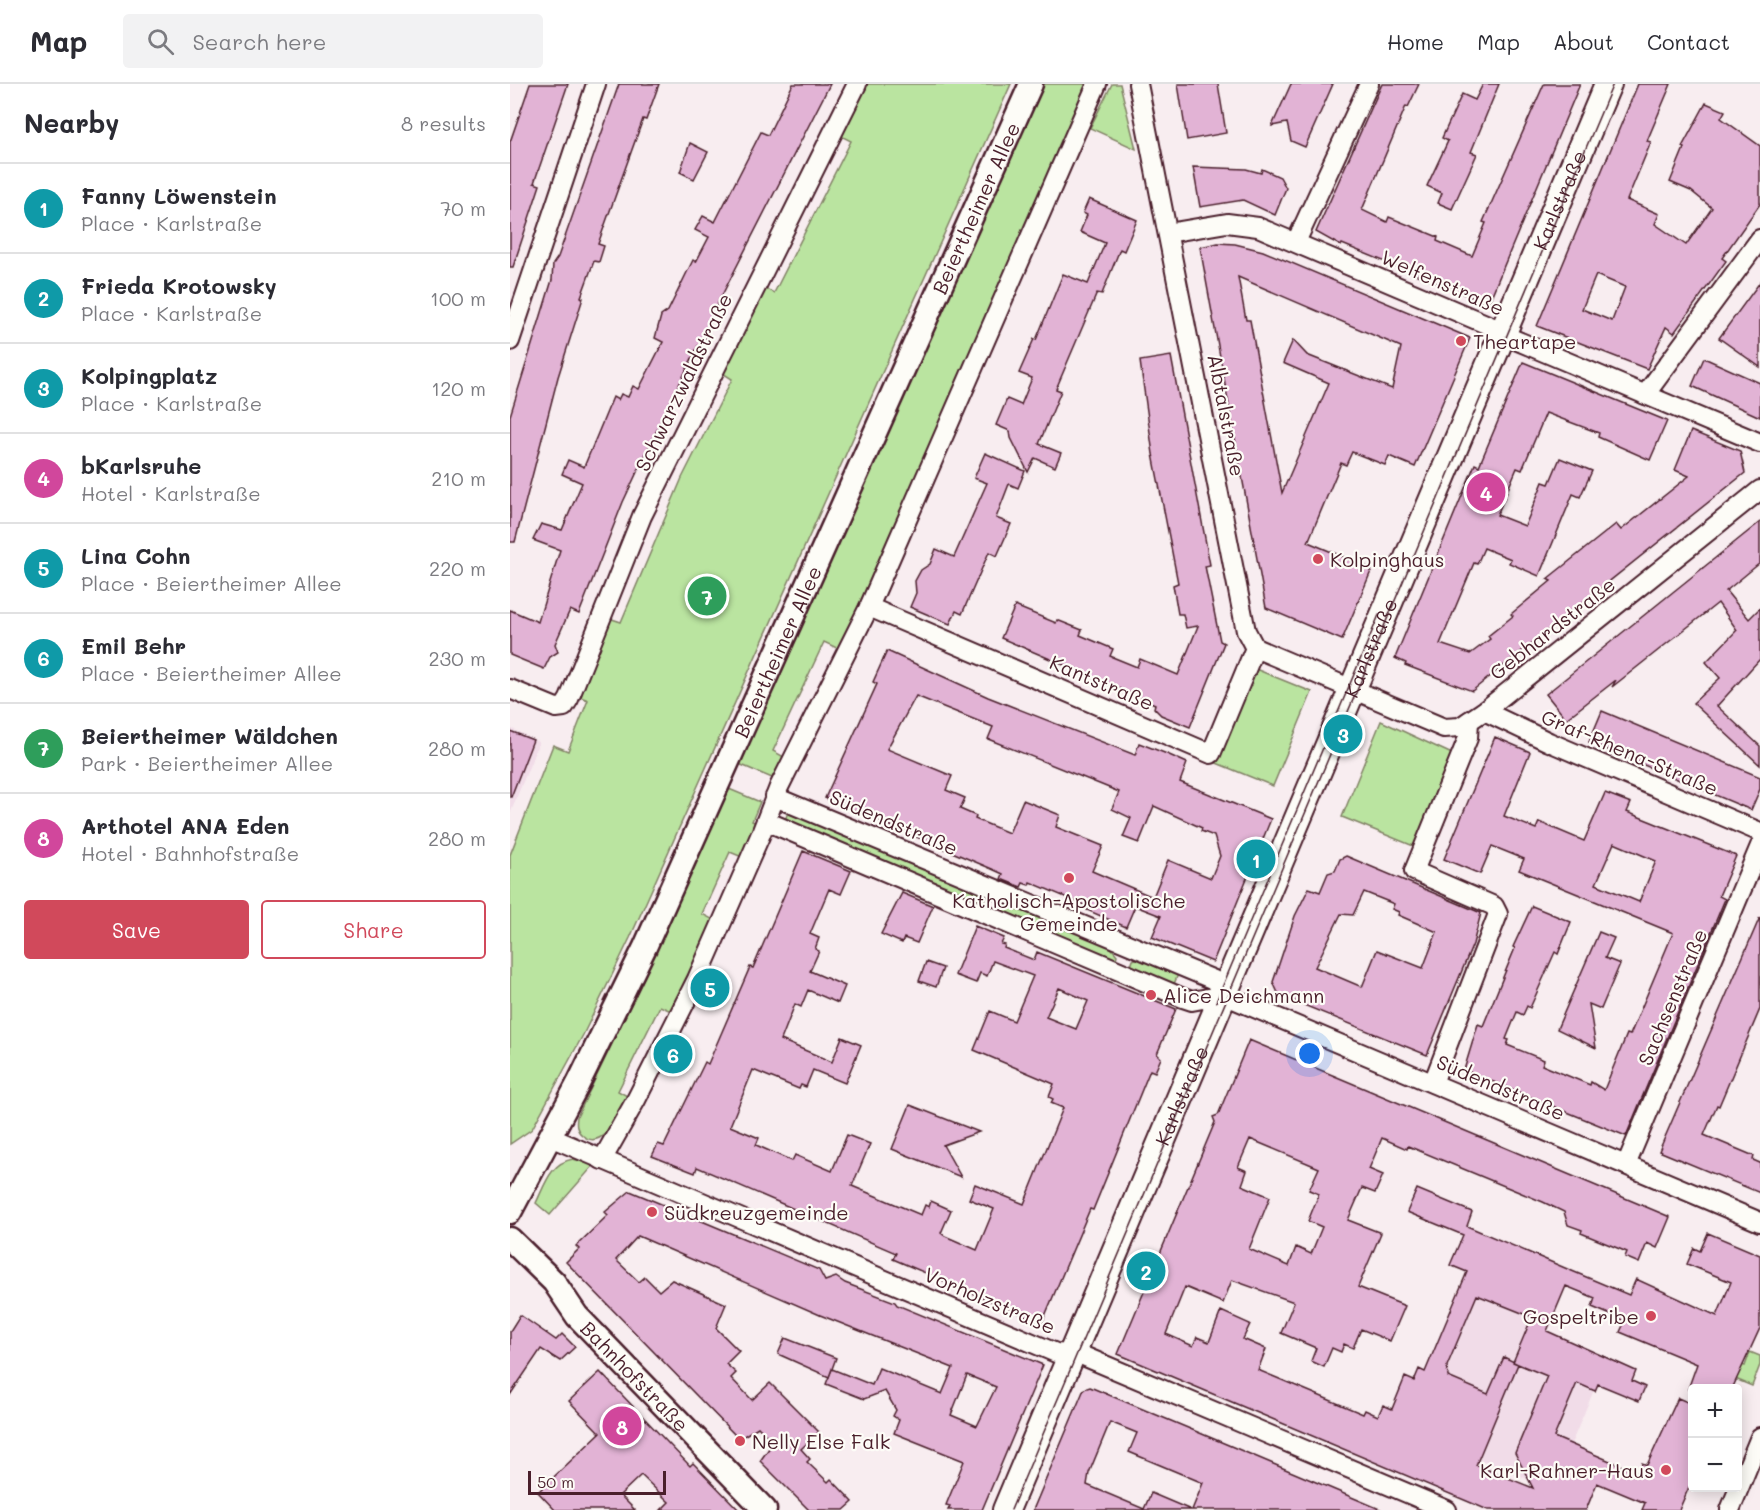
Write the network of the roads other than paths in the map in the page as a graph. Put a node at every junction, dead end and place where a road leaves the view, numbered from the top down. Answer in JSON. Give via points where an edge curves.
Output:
{"nodes":[{"id":1,"x":596,"y":84,"type":"edge"},
{"id":2,"x":856,"y":84,"type":"edge"},
{"id":3,"x":1031,"y":84,"type":"edge"},
{"id":4,"x":1097,"y":84,"type":"edge"},
{"id":5,"x":1138,"y":84,"type":"edge"},
{"id":6,"x":1369,"y":84,"type":"edge"},
{"id":7,"x":1608,"y":84,"type":"edge"},
{"id":8,"x":1168,"y":233,"type":"junction"},
{"id":9,"x":1760,"y":239,"type":"edge"},
{"id":10,"x":1296,"y":242,"type":"junction"},
{"id":11,"x":1503,"y":333,"type":"junction"},
{"id":12,"x":510,"y":342,"type":"edge"},
{"id":13,"x":1645,"y":394,"type":"junction"},
{"id":14,"x":1760,"y":443,"type":"edge"},
{"id":15,"x":1760,"y":490,"type":"edge"},
{"id":16,"x":869,"y":607,"type":"junction"},
{"id":17,"x":1255,"y":648,"type":"junction"},
{"id":18,"x":510,"y":689,"type":"edge"},
{"id":19,"x":1353,"y":689,"type":"junction"},
{"id":20,"x":1476,"y":716,"type":"junction"},
{"id":21,"x":775,"y":797,"type":"junction"},
{"id":22,"x":763,"y":828,"type":"junction"},
{"id":23,"x":1760,"y":832,"type":"edge"},
{"id":24,"x":1760,"y":846,"type":"edge"},
{"id":25,"x":996,"y":889,"type":"junction"},
{"id":26,"x":986,"y":914,"type":"junction"},
{"id":27,"x":1132,"y":946,"type":"junction"},
{"id":28,"x":1122,"y":972,"type":"junction"},
{"id":29,"x":1224,"y":994,"type":"junction"},
{"id":30,"x":1433,"y":1083,"type":"junction"},
{"id":31,"x":550,"y":1137,"type":"junction"},
{"id":32,"x":602,"y":1160,"type":"junction"},
{"id":33,"x":1626,"y":1165,"type":"junction"},
{"id":34,"x":510,"y":1212,"type":"edge"},
{"id":35,"x":1760,"y":1222,"type":"edge"},
{"id":36,"x":510,"y":1239,"type":"edge"},
{"id":37,"x":1071,"y":1354,"type":"junction"},
{"id":38,"x":1760,"y":1437,"type":"edge"},
{"id":39,"x":765,"y":1510,"type":"edge"},
{"id":40,"x":1006,"y":1510,"type":"edge"},
{"id":41,"x":1448,"y":1510,"type":"edge"},
{"id":42,"x":1730,"y":1510,"type":"edge"}],
"edges":[{"from":1,"to":12,"type":"street"},
{"from":2,"to":18,"type":"street","name":"Schwarzwaldstraße","via":[[642,516],[564,707],[556,708]]},
{"from":3,"to":31,"type":"street","name":"Beiertheimer Allee","via":[[650,936]]},
{"from":4,"to":16,"type":"street"},
{"from":5,"to":8,"type":"street","name":"Albtalstraße"},
{"from":6,"to":10,"type":"street"},
{"from":7,"to":11,"type":"main road","name":"Karlstraße"},
{"from":8,"to":10,"type":"street","name":"Welfenstraße","via":[[1227,223],[1258,227]]},
{"from":8,"to":17,"type":"street","name":"Albtalstraße","via":[[1246,631]]},
{"from":9,"to":13,"type":"street"},
{"from":10,"to":11,"type":"street","name":"Welfenstraße"},
{"from":11,"to":13,"type":"street","name":"Welfenstraße"},
{"from":11,"to":19,"type":"main road","name":"Karlstraße"},
{"from":13,"to":14,"type":"street","name":"Welfenstraße"},
{"from":15,"to":20,"type":"street","name":"Gebhardstraße"},
{"from":16,"to":17,"type":"street","name":"Kantstraße","via":[[1211,754]]},
{"from":16,"to":21,"type":"street"},
{"from":17,"to":19,"type":"street"},
{"from":19,"to":20,"type":"street","name":"Gebhardstraße","via":[[1444,728],[1460,727]]},
{"from":19,"to":29,"type":"main road","name":"Karlstraße"},
{"from":20,"to":23,"type":"street","name":"Graf-Rhena-Straße","via":[[1549,742]]},
{"from":20,"to":30,"type":"street","via":[[1414,871],[1494,906],[1497,914]]},
{"from":21,"to":22,"type":"street"},
{"from":21,"to":25,"type":"street","name":"Südendstraße"},
{"from":22,"to":26,"type":"street"},
{"from":22,"to":32,"type":"street","via":[[697,979]]},
{"from":24,"to":33,"type":"street","name":"Sachsenstraße"},
{"from":25,"to":26,"type":"street"},
{"from":25,"to":27,"type":"street","name":"Südendstraße"},
{"from":26,"to":28,"type":"street"},
{"from":27,"to":28,"type":"street"},
{"from":27,"to":29,"type":"street","name":"Südendstraße","via":[[1214,980]]},
{"from":28,"to":29,"type":"street","via":[[1192,1001]]},
{"from":29,"to":30,"type":"street","name":"Südendstraße"},
{"from":29,"to":37,"type":"main road","name":"Karlstraße"},
{"from":30,"to":33,"type":"street","name":"Südendstraße"},
{"from":31,"to":32,"type":"street","name":"Vorholzstraße"},
{"from":31,"to":34,"type":"street","name":"Beiertheimer Allee"},
{"from":32,"to":37,"type":"street","name":"Vorholzstraße","via":[[1056,1353]]},
{"from":33,"to":35,"type":"street","name":"Südendstraße"},
{"from":36,"to":39,"type":"street","name":"Bahnhofstraße","via":[[554,1282],[577,1316]]},
{"from":37,"to":40,"type":"main road","name":"Karlstraße"},
{"from":37,"to":41,"type":"street","name":"Vorholzstraße","via":[[1092,1359]]},
{"from":38,"to":42,"type":"street"}]}
